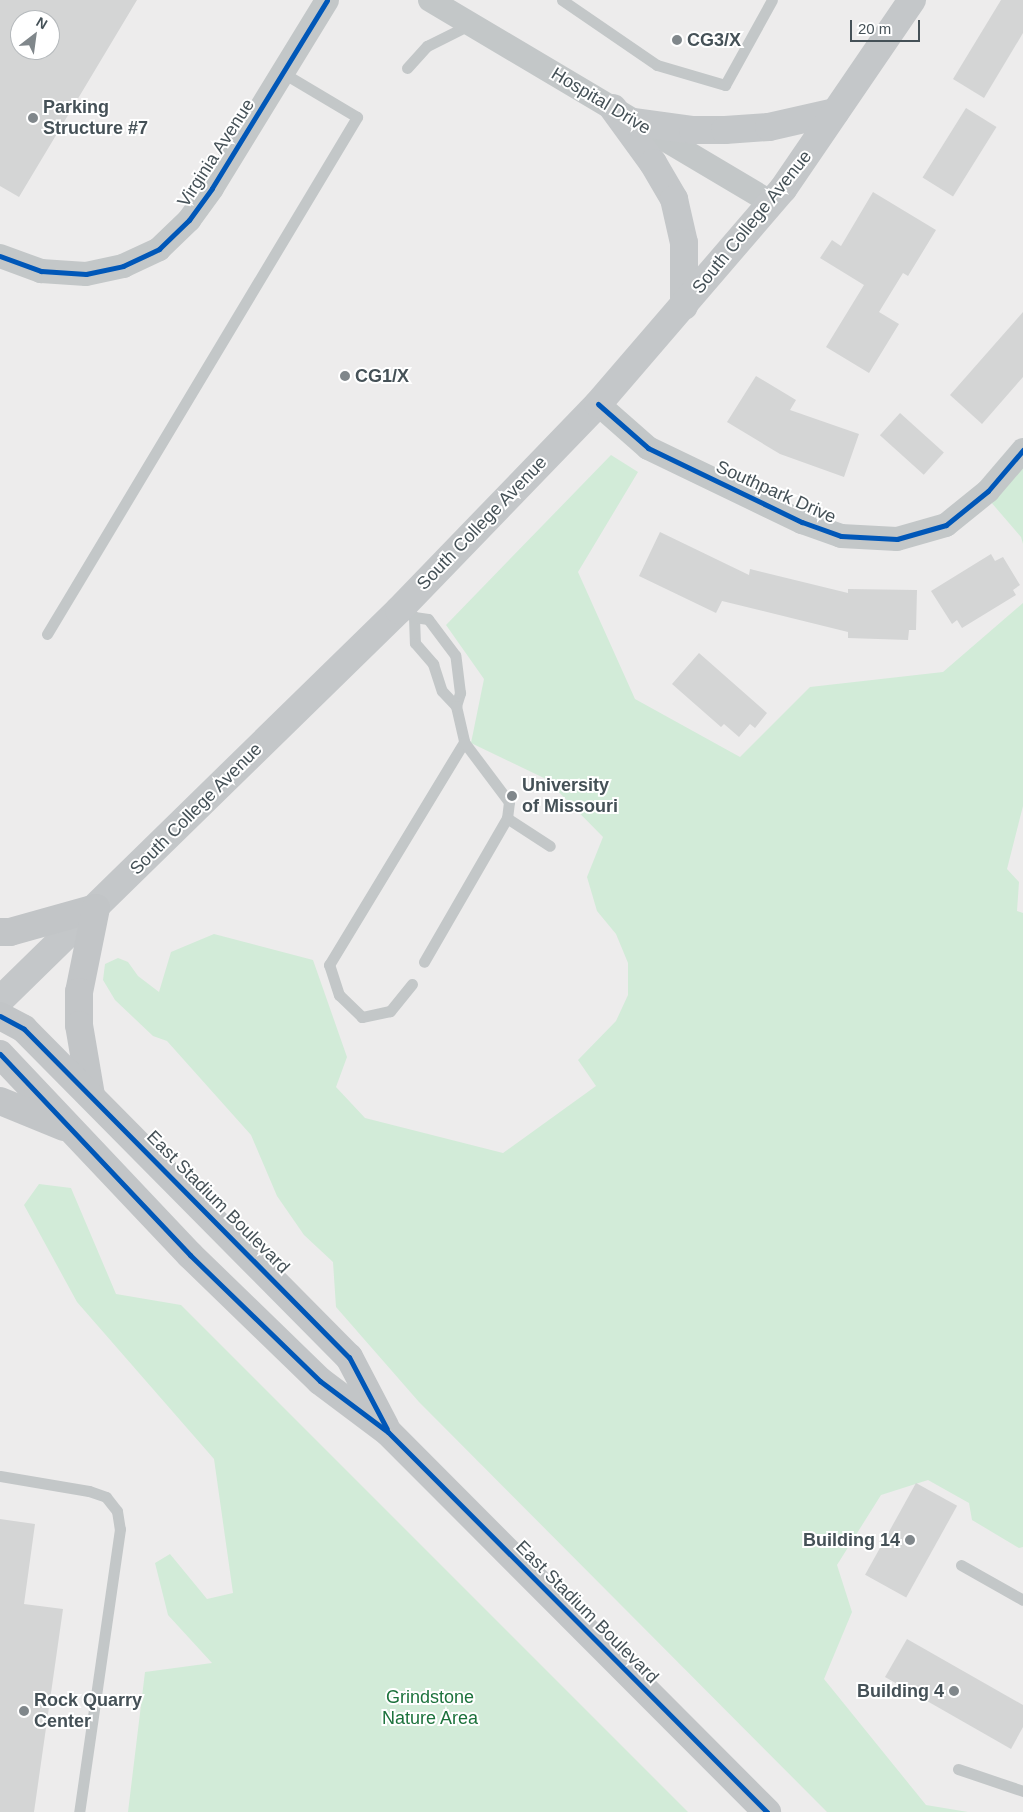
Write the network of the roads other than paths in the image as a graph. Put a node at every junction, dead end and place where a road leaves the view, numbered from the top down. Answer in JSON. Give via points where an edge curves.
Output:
{"nodes":[{"id":1,"x":327,"y":0,"type":"edge"},
{"id":2,"x":430,"y":0,"type":"edge"},
{"id":3,"x":562,"y":0,"type":"edge"},
{"id":4,"x":772,"y":0,"type":"edge"},
{"id":5,"x":912,"y":0,"type":"edge"},
{"id":6,"x":470,"y":24,"type":"junction"},
{"id":7,"x":407,"y":68,"type":"dead end"},
{"id":8,"x":283,"y":73,"type":"junction"},
{"id":9,"x":836,"y":112,"type":"junction"},
{"id":10,"x":624,"y":115,"type":"junction"},
{"id":11,"x":772,"y":203,"type":"junction"},
{"id":12,"x":0,"y":256,"type":"edge"},
{"id":13,"x":684,"y":306,"type":"junction"},
{"id":14,"x":598,"y":404,"type":"junction"},
{"id":15,"x":1023,"y":450,"type":"edge"},
{"id":16,"x":409,"y":611,"type":"junction"},
{"id":17,"x":47,"y":634,"type":"dead end"},
{"id":18,"x":456,"y":706,"type":"junction"},
{"id":19,"x":464,"y":742,"type":"junction"},
{"id":20,"x":507,"y":818,"type":"junction"},
{"id":21,"x":550,"y":846,"type":"dead end"},
{"id":22,"x":96,"y":908,"type":"junction"},
{"id":23,"x":0,"y":932,"type":"edge"},
{"id":24,"x":424,"y":962,"type":"dead end"},
{"id":25,"x":412,"y":984,"type":"dead end"},
{"id":26,"x":0,"y":1000,"type":"edge"},
{"id":27,"x":0,"y":1016,"type":"edge"},
{"id":28,"x":0,"y":1054,"type":"edge"},
{"id":29,"x":91,"y":1095,"type":"junction"},
{"id":30,"x":0,"y":1102,"type":"edge"},
{"id":31,"x":72,"y":1130,"type":"junction"},
{"id":32,"x":388,"y":1432,"type":"junction"},
{"id":33,"x":0,"y":1476,"type":"edge"},
{"id":34,"x":961,"y":1565,"type":"dead end"},
{"id":35,"x":1023,"y":1600,"type":"edge"},
{"id":36,"x":958,"y":1769,"type":"dead end"},
{"id":37,"x":1023,"y":1790,"type":"edge"},
{"id":38,"x":79,"y":1812,"type":"edge"},
{"id":39,"x":767,"y":1812,"type":"edge"}],
"edges":[{"from":1,"to":8,"type":"street","name":"Virginia Avenue"},
{"from":2,"to":6,"type":"street","name":"Hospital Drive"},
{"from":3,"to":4,"type":"lane","via":[[657,65],[725,85]]},
{"from":5,"to":9,"type":"main road","name":"South College Avenue"},
{"from":6,"to":7,"type":"lane","via":[[428,46]]},
{"from":6,"to":10,"type":"street","name":"Hospital Drive"},
{"from":8,"to":12,"type":"street","name":"Virginia Avenue","via":[[212,188],[189,220],[159,249],[124,266],[86,274],[41,271]]},
{"from":8,"to":17,"type":"lane","via":[[357,117]]},
{"from":9,"to":10,"type":"main road","via":[[769,127],[725,130],[694,130]]},
{"from":9,"to":11,"type":"main road","name":"South College Avenue"},
{"from":10,"to":11,"type":"street","name":"Hospital Drive"},
{"from":10,"to":13,"type":"main road","via":[[674,199],[684,243]]},
{"from":11,"to":13,"type":"main road","name":"South College Avenue"},
{"from":13,"to":14,"type":"main road","name":"South College Avenue"},
{"from":14,"to":15,"type":"street","name":"Southpark Drive","via":[[648,448],[802,522],[841,536],[897,539],[946,525],[988,491]]},
{"from":14,"to":16,"type":"main road","name":"South College Avenue"},
{"from":16,"to":18,"type":"lane","via":[[415,643],[433,664],[442,691]]},
{"from":16,"to":18,"type":"lane","via":[[428,619],[455,655],[460,693]]},
{"from":16,"to":22,"type":"main road","name":"South College Avenue"},
{"from":18,"to":19,"type":"lane"},
{"from":19,"to":20,"type":"lane","via":[[509,802]]},
{"from":19,"to":25,"type":"lane","via":[[329,965],[339,995],[362,1017],[390,1011]]},
{"from":20,"to":21,"type":"lane"},
{"from":20,"to":24,"type":"lane"},
{"from":22,"to":23,"type":"main road"},
{"from":22,"to":26,"type":"main road","name":"South College Avenue"},
{"from":22,"to":29,"type":"main road","via":[[79,992],[79,1025]]},
{"from":27,"to":29,"type":"main road","name":"East Stadium Boulevard","via":[[24,1029]]},
{"from":28,"to":31,"type":"main road","name":"East Stadium Boulevard"},
{"from":29,"to":32,"type":"main road","name":"East Stadium Boulevard","via":[[349,1356]]},
{"from":30,"to":31,"type":"main road"},
{"from":31,"to":32,"type":"main road","name":"East Stadium Boulevard","via":[[190,1255],[320,1382]]},
{"from":32,"to":39,"type":"main road","name":"East Stadium Boulevard"},
{"from":33,"to":38,"type":"lane","via":[[89,1491],[106,1497],[117,1511],[120,1529]]},
{"from":34,"to":35,"type":"lane"},
{"from":36,"to":37,"type":"lane"}]}
